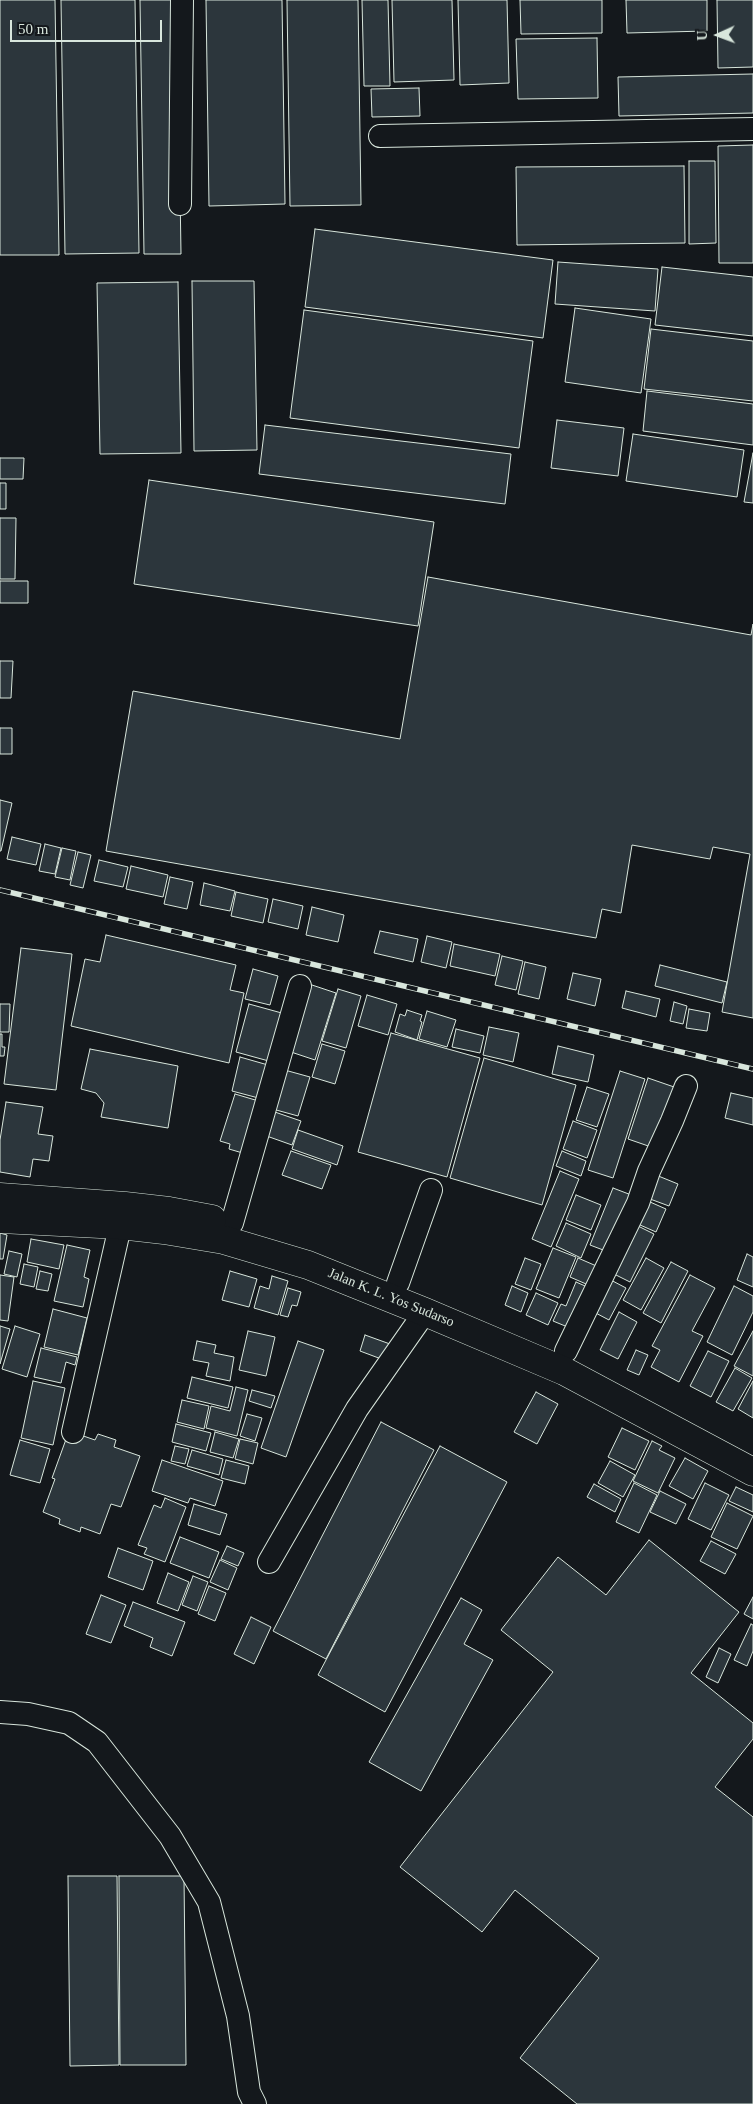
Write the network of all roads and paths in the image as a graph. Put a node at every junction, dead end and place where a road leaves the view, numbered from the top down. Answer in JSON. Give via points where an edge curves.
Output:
{"nodes":[{"id":1,"x":182,"y":0,"type":"edge"},
{"id":2,"x":753,"y":129,"type":"edge"},
{"id":3,"x":380,"y":136,"type":"dead end"},
{"id":4,"x":180,"y":204,"type":"dead end"},
{"id":5,"x":300,"y":986,"type":"dead end"},
{"id":6,"x":686,"y":1086,"type":"dead end"},
{"id":7,"x":431,"y":1190,"type":"dead end"},
{"id":8,"x":0,"y":1198,"type":"edge"},
{"id":9,"x":123,"y":1215,"type":"junction"},
{"id":10,"x":0,"y":1219,"type":"edge"},
{"id":11,"x":232,"y":1223,"type":"junction"},
{"id":12,"x":398,"y":1283,"type":"junction"},
{"id":13,"x":425,"y":1312,"type":"junction"},
{"id":14,"x":566,"y":1351,"type":"junction"},
{"id":15,"x":73,"y":1432,"type":"dead end"},
{"id":16,"x":753,"y":1452,"type":"edge"},
{"id":17,"x":753,"y":1472,"type":"edge"},
{"id":18,"x":269,"y":1562,"type":"dead end"},
{"id":19,"x":0,"y":1712,"type":"edge"},
{"id":20,"x":255,"y":2104,"type":"edge"}],
"edges":[{"from":1,"to":4,"type":"street"},
{"from":2,"to":3,"type":"street"},
{"from":5,"to":11,"type":"street"},
{"from":6,"to":14,"type":"street","via":[[638,1203]]},
{"from":7,"to":12,"type":"street"},
{"from":8,"to":9,"type":"highway","name":"Jalan K. L. Yos Sudarso"},
{"from":9,"to":10,"type":"highway","name":"Jalan K. L. Yos Sudarso"},
{"from":9,"to":11,"type":"highway","name":"Jalan K. L. Yos Sudarso","via":[[169,1211]]},
{"from":9,"to":13,"type":"highway","name":"Jalan K. L. Yos Sudarso","via":[[308,1265]]},
{"from":9,"to":15,"type":"street"},
{"from":11,"to":12,"type":"highway","name":"Jalan K. L. Yos Sudarso","via":[[316,1250]]},
{"from":12,"to":14,"type":"highway","name":"Jalan K. L. Yos Sudarso"},
{"from":13,"to":17,"type":"highway","name":"Jalan K. L. Yos Sudarso","via":[[564,1371]]},
{"from":13,"to":18,"type":"street","via":[[356,1409]]},
{"from":14,"to":16,"type":"highway","name":"Jalan K. L. Yos Sudarso"},
{"from":19,"to":20,"type":"street","via":[[68,1723],[97,1742],[170,1836],[209,1902],[238,2016],[249,2092]]}]}
